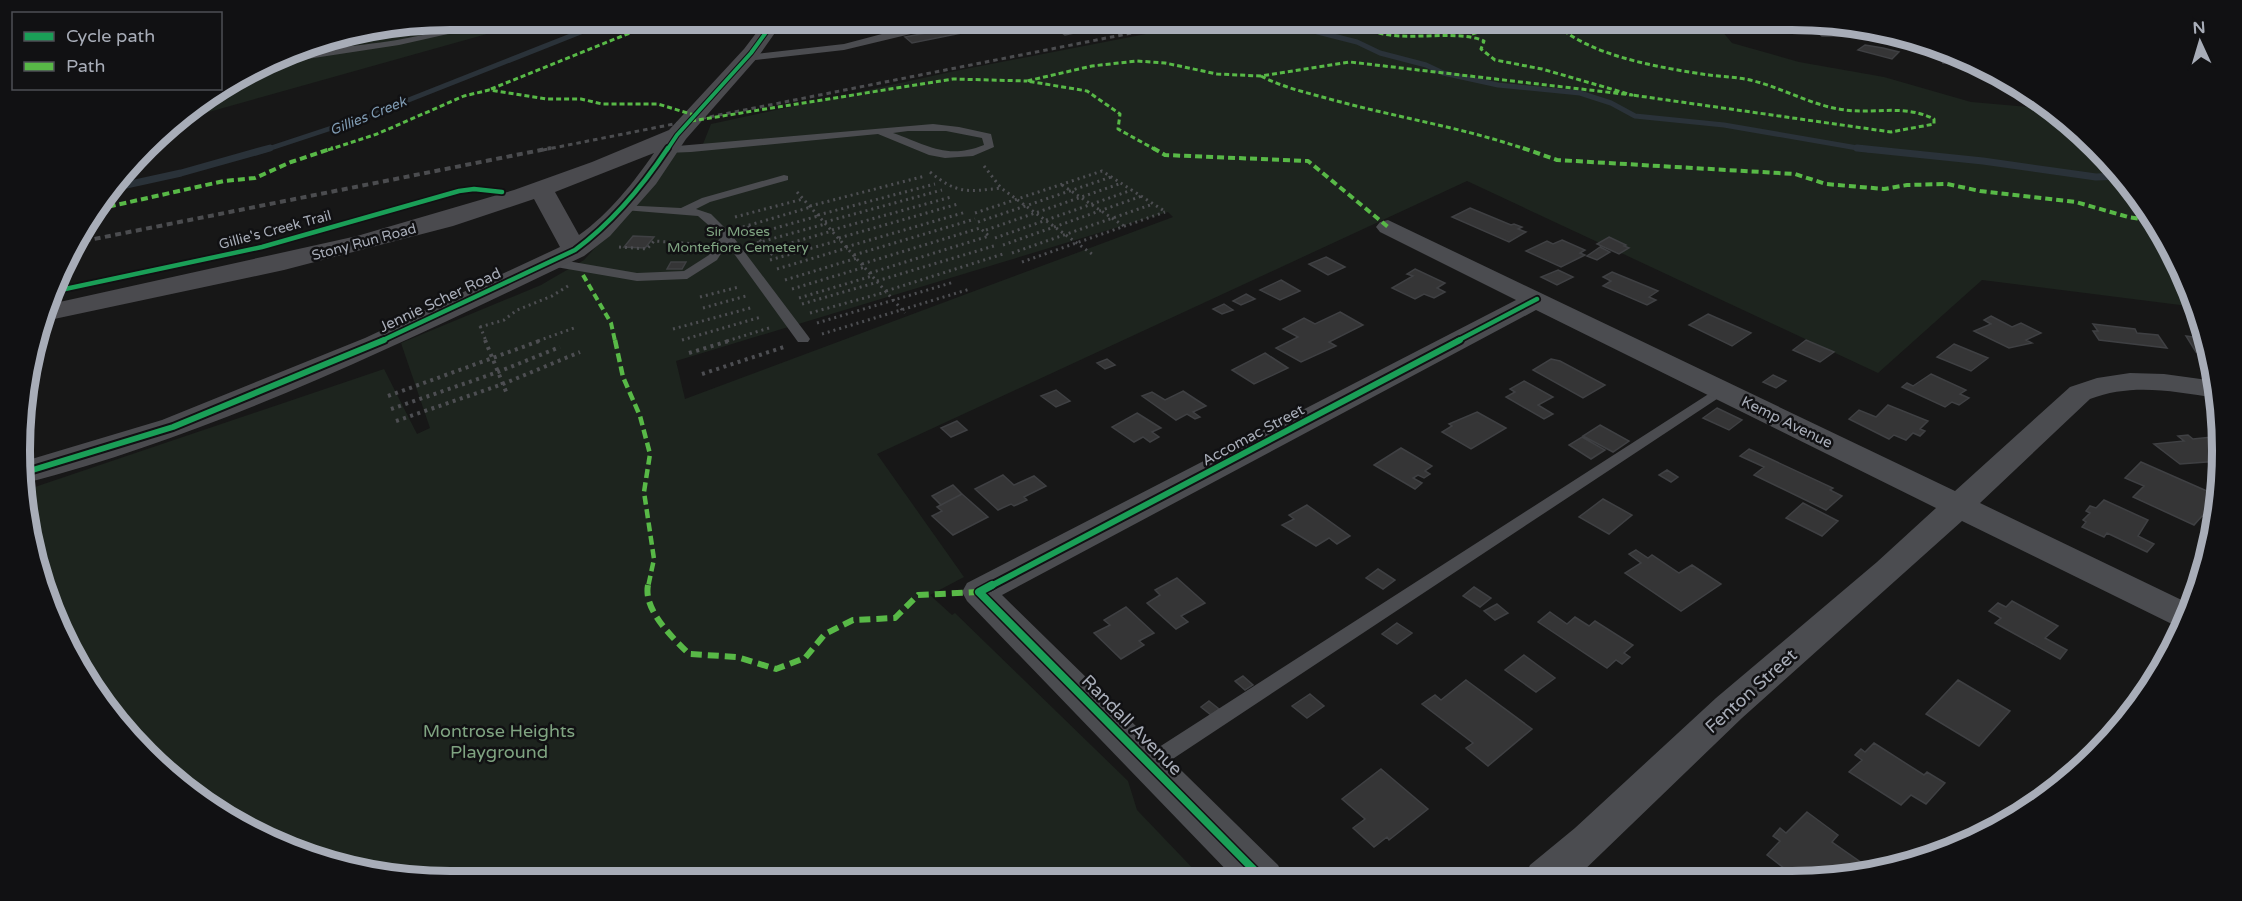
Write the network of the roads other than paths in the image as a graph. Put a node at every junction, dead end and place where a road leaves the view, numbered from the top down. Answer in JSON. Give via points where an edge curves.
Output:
{"nodes":[{"id":1,"x":457,"y":30,"type":"edge"},
{"id":2,"x":768,"y":30,"type":"edge"},
{"id":3,"x":913,"y":30,"type":"edge"},
{"id":4,"x":302,"y":57,"type":"edge"},
{"id":5,"x":747,"y":58,"type":"junction"},
{"id":6,"x":879,"y":131,"type":"junction"},
{"id":7,"x":671,"y":143,"type":"junction"},
{"id":8,"x":784,"y":178,"type":"dead end"},
{"id":9,"x":542,"y":191,"type":"junction"},
{"id":10,"x":624,"y":207,"type":"junction"},
{"id":11,"x":685,"y":210,"type":"junction"},
{"id":12,"x":1388,"y":227,"type":"dead end"},
{"id":13,"x":563,"y":256,"type":"junction"},
{"id":14,"x":1537,"y":299,"type":"junction"},
{"id":15,"x":53,"y":312,"type":"edge"},
{"id":16,"x":2207,"y":389,"type":"edge"},
{"id":17,"x":1721,"y":390,"type":"junction"},
{"id":18,"x":31,"y":471,"type":"edge"},
{"id":19,"x":1959,"y":505,"type":"junction"},
{"id":20,"x":979,"y":592,"type":"joint"},
{"id":21,"x":2179,"y":613,"type":"edge"},
{"id":22,"x":1149,"y":764,"type":"junction"},
{"id":23,"x":1255,"y":871,"type":"edge"},
{"id":24,"x":1554,"y":871,"type":"edge"}],
"edges":[{"from":1,"to":4,"type":"lane"},
{"from":2,"to":5,"type":"street","name":"Jennie Scher Road"},
{"from":3,"to":5,"type":"lane","via":[[844,47]]},
{"from":5,"to":7,"type":"street","name":"Jennie Scher Road"},
{"from":6,"to":6,"type":"lane","via":[[956,127],[987,136],[989,147],[973,155],[946,157]]},
{"from":6,"to":7,"type":"lane"},
{"from":7,"to":9,"type":"street","name":"Stony Run Road"},
{"from":7,"to":10,"type":"street","name":"Jennie Scher Road"},
{"from":8,"to":11,"type":"lane","via":[[706,200]]},
{"from":9,"to":13,"type":"street"},
{"from":9,"to":15,"type":"street","name":"Stony Run Road","via":[[296,260]]},
{"from":10,"to":11,"type":"lane"},
{"from":10,"to":13,"type":"street","name":"Jennie Scher Road","via":[[601,231]]},
{"from":11,"to":13,"type":"lane","via":[[707,216],[762,285],[713,257],[687,275],[636,277]]},
{"from":12,"to":14,"type":"street","name":"Kemp Avenue"},
{"from":13,"to":18,"type":"street","name":"Jennie Scher Road","via":[[375,344],[173,426]]},
{"from":14,"to":17,"type":"street","name":"Kemp Avenue"},
{"from":14,"to":20,"type":"street","name":"Accomac Street"},
{"from":16,"to":19,"type":"street","name":"Fenton Street","via":[[2145,381],[2101,384],[2080,393]]},
{"from":17,"to":19,"type":"street","name":"Kemp Avenue"},
{"from":17,"to":22,"type":"lane"},
{"from":19,"to":21,"type":"street","name":"Kemp Avenue"},
{"from":19,"to":24,"type":"street","name":"Fenton Street","via":[[1729,708]]},
{"from":20,"to":22,"type":"street","name":"Randall Avenue"},
{"from":22,"to":23,"type":"street","name":"Randall Avenue"}]}
